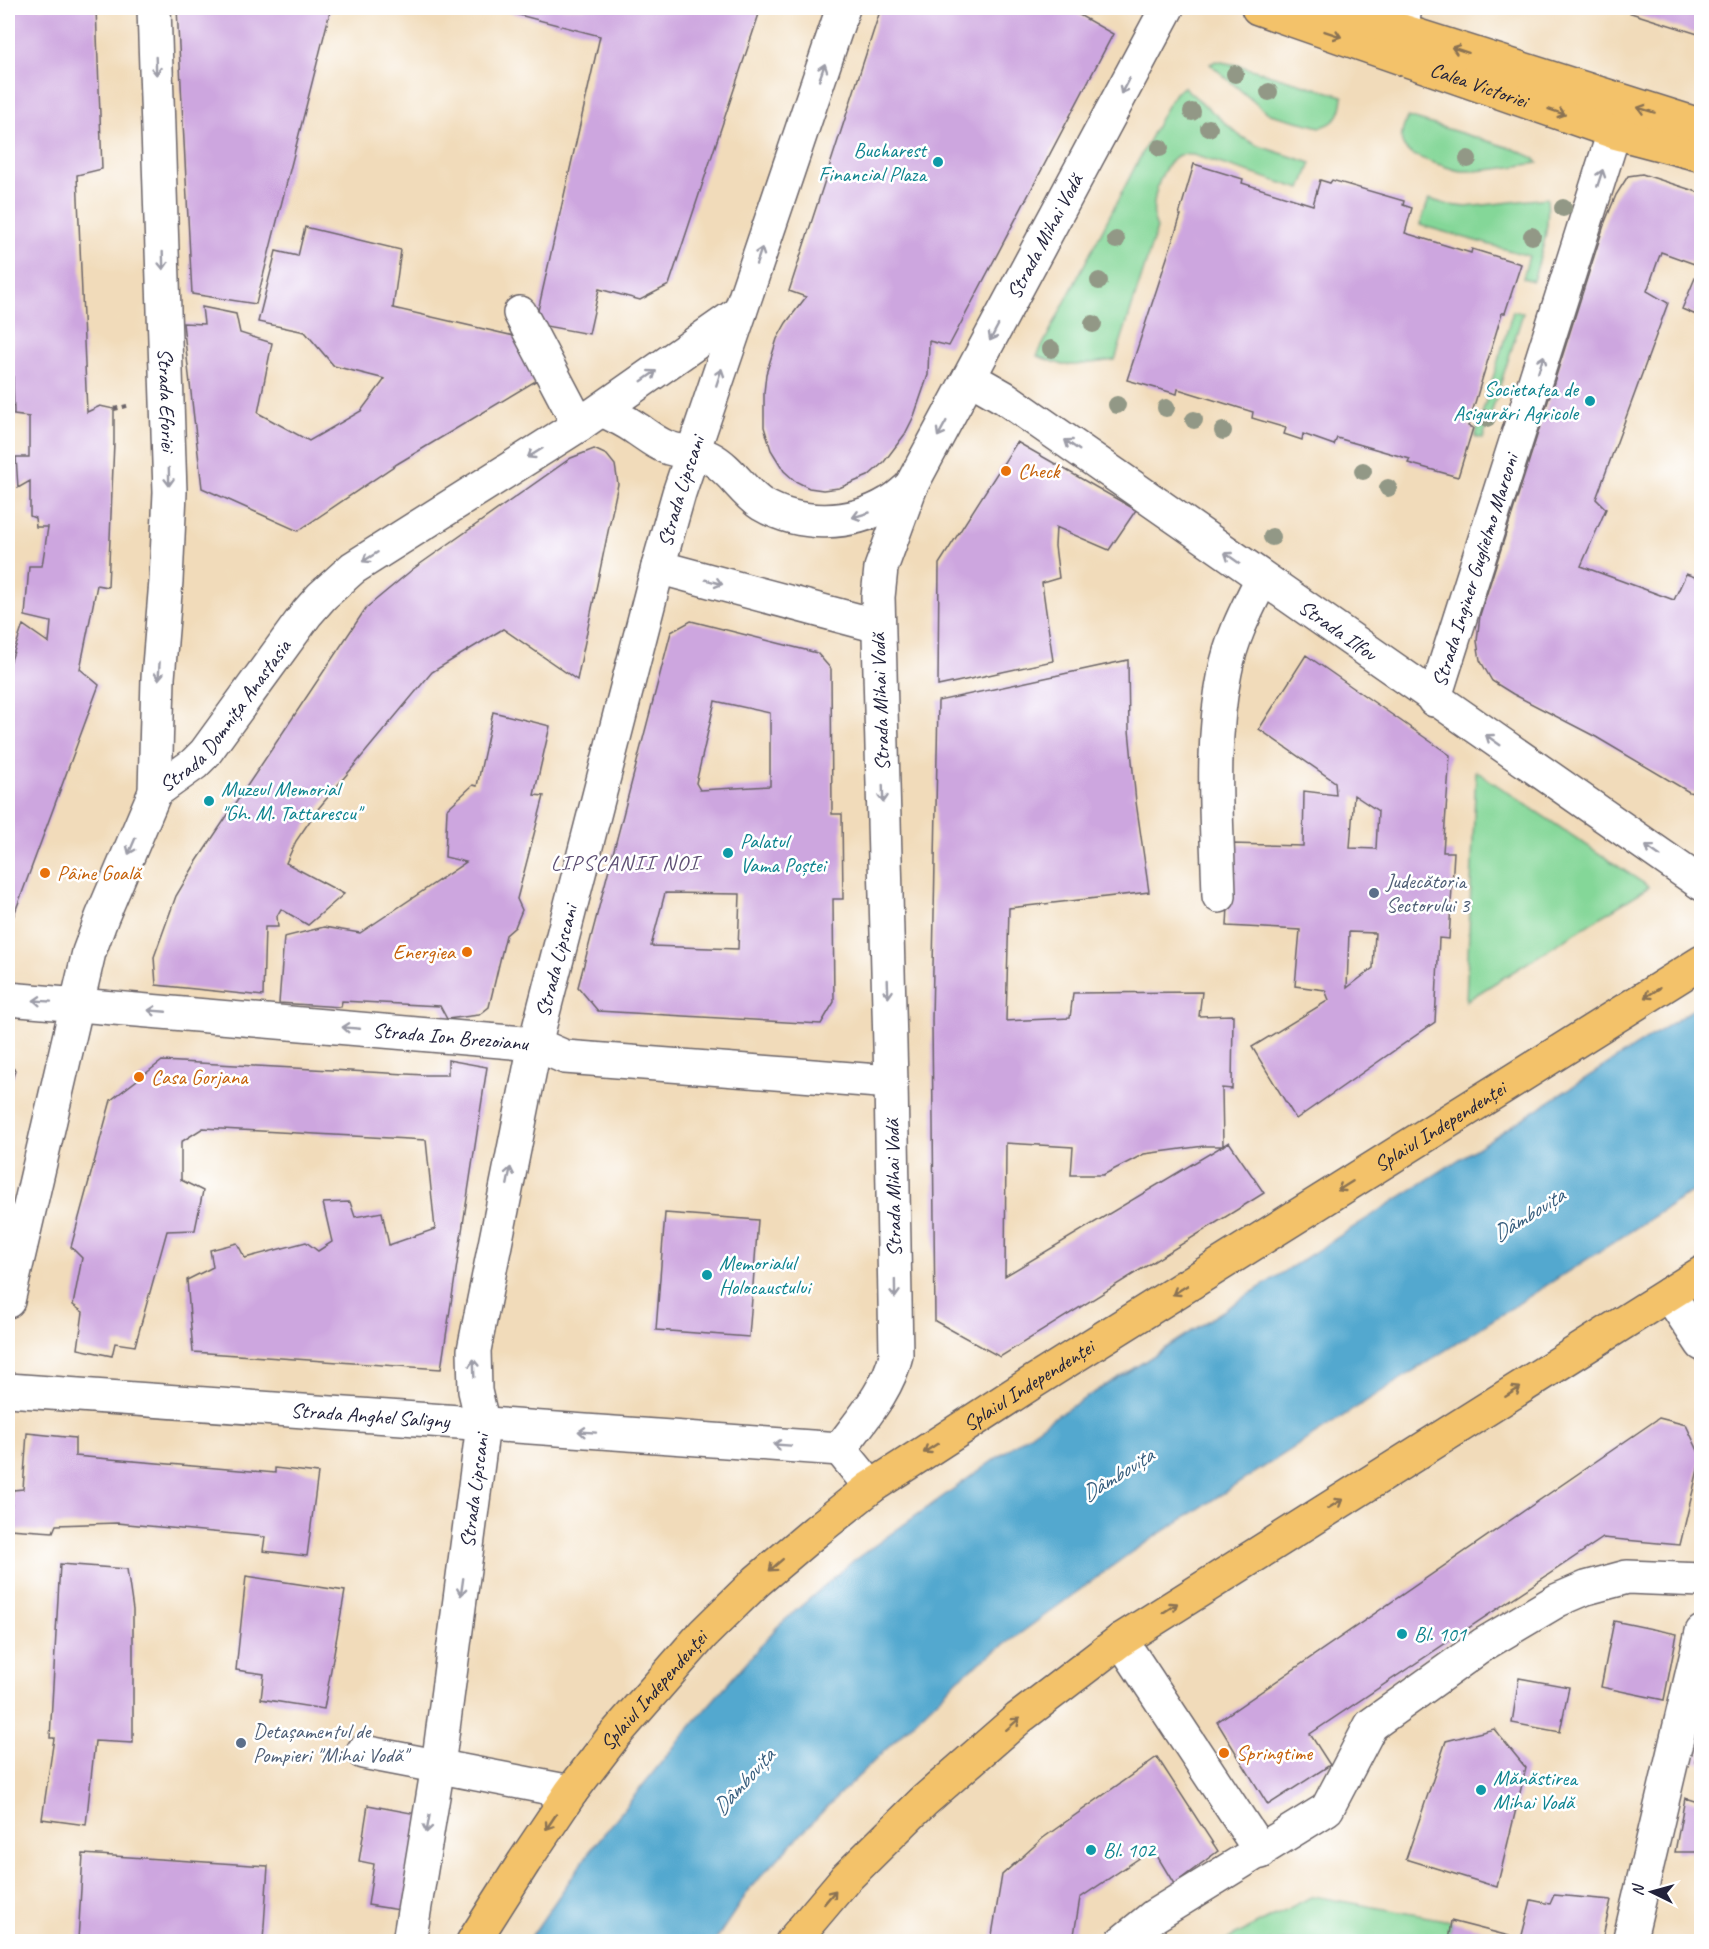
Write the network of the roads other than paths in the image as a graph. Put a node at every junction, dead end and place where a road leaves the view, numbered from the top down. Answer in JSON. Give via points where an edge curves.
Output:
{"nodes":[{"id":1,"x":154,"y":8,"type":"edge"},
{"id":2,"x":843,"y":8,"type":"edge"},
{"id":3,"x":1167,"y":8,"type":"edge"},
{"id":4,"x":1258,"y":8,"type":"edge"},
{"id":5,"x":1329,"y":8,"type":"edge"},
{"id":6,"x":1403,"y":20,"type":"edge"},
{"id":7,"x":1701,"y":126,"type":"edge"},
{"id":8,"x":1614,"y":132,"type":"junction"},
{"id":9,"x":1701,"y":155,"type":"edge"},
{"id":10,"x":740,"y":312,"type":"junction"},
{"id":11,"x":520,"y":314,"type":"dead end"},
{"id":12,"x":970,"y":378,"type":"junction"},
{"id":13,"x":591,"y":418,"type":"junction"},
{"id":14,"x":694,"y":453,"type":"junction"},
{"id":15,"x":911,"y":486,"type":"junction"},
{"id":16,"x":658,"y":567,"type":"junction"},
{"id":17,"x":1262,"y":579,"type":"junction"},
{"id":18,"x":878,"y":626,"type":"junction"},
{"id":19,"x":1434,"y":700,"type":"junction"},
{"id":20,"x":155,"y":792,"type":"junction"},
{"id":21,"x":1701,"y":884,"type":"edge"},
{"id":22,"x":1219,"y":896,"type":"dead end"},
{"id":23,"x":1701,"y":962,"type":"edge"},
{"id":24,"x":8,"y":999,"type":"edge"},
{"id":25,"x":77,"y":1004,"type":"junction"},
{"id":26,"x":535,"y":1044,"type":"junction"},
{"id":27,"x":891,"y":1082,"type":"junction"},
{"id":28,"x":1701,"y":1273,"type":"edge"},
{"id":29,"x":1669,"y":1294,"type":"junction"},
{"id":30,"x":8,"y":1301,"type":"edge"},
{"id":31,"x":1698,"y":1331,"type":"edge"},
{"id":32,"x":8,"y":1390,"type":"edge"},
{"id":33,"x":483,"y":1425,"type":"junction"},
{"id":34,"x":840,"y":1449,"type":"junction"},
{"id":35,"x":871,"y":1487,"type":"junction"},
{"id":36,"x":1701,"y":1580,"type":"edge"},
{"id":37,"x":1701,"y":1632,"type":"edge"},
{"id":38,"x":1121,"y":1640,"type":"junction"},
{"id":39,"x":363,"y":1752,"type":"dead end"},
{"id":40,"x":438,"y":1766,"type":"junction"},
{"id":41,"x":572,"y":1792,"type":"junction"},
{"id":42,"x":1261,"y":1852,"type":"junction"},
{"id":43,"x":409,"y":1941,"type":"edge"},
{"id":44,"x":473,"y":1941,"type":"edge"},
{"id":45,"x":792,"y":1941,"type":"edge"},
{"id":46,"x":1122,"y":1941,"type":"edge"},
{"id":47,"x":1629,"y":1941,"type":"edge"}],
"edges":[{"from":1,"to":20,"type":"street","name":"Strada Eforiei","one_way":true,"via":[[170,492]]},
{"from":10,"to":2,"type":"street","name":"Strada Lipscani","one_way":true},
{"from":3,"to":12,"type":"street","name":"Strada Mihai Vodă","one_way":true},
{"from":4,"to":8,"type":"main road","name":"Calea Victoriei","one_way":true},
{"from":5,"to":6,"type":"main road","name":"Calea Victoriei"},
{"from":7,"to":6,"type":"main road","name":"Calea Victoriei","one_way":true},
{"from":8,"to":9,"type":"main road","name":"Calea Victoriei"},
{"from":19,"to":8,"type":"street","name":"Strada Inginer Guglielmo Marconi","one_way":true},
{"from":13,"to":10,"type":"street","name":"Strada Domnița Anastasia","one_way":true},
{"from":14,"to":10,"type":"street","name":"Strada Lipscani","one_way":true},
{"from":11,"to":13,"type":"street"},
{"from":12,"to":15,"type":"street","name":"Strada Mihai Vodă","one_way":true},
{"from":17,"to":12,"type":"street","name":"Strada Ilfov","one_way":true,"via":[[1005,398]]},
{"from":13,"to":14,"type":"street","via":[[620,418],[666,447]]},
{"from":13,"to":20,"type":"street","name":"Strada Domnița Anastasia","one_way":true,"via":[[353,568],[308,613],[205,753]]},
{"from":15,"to":14,"type":"street","one_way":true,"via":[[890,503],[865,514],[812,521],[762,504],[740,487],[723,466]]},
{"from":14,"to":16,"type":"street","name":"Strada Lipscani"},
{"from":15,"to":18,"type":"street","name":"Strada Mihai Vodă","via":[[882,568]]},
{"from":16,"to":18,"type":"street","one_way":true},
{"from":16,"to":26,"type":"street","name":"Strada Lipscani"},
{"from":17,"to":19,"type":"street","name":"Strada Ilfov"},
{"from":17,"to":22,"type":"street","via":[[1238,628],[1225,671],[1216,770]]},
{"from":18,"to":27,"type":"street","name":"Strada Mihai Vodă","one_way":true},
{"from":21,"to":19,"type":"street","name":"Strada Ilfov","one_way":true},
{"from":20,"to":25,"type":"street","name":"Strada Domnița Anastasia","one_way":true,"via":[[102,917]]},
{"from":23,"to":35,"type":"main road","name":"Splaiul Independenței","one_way":true},
{"from":25,"to":24,"type":"street","name":"Strada Ion Brezoianu","one_way":true},
{"from":26,"to":25,"type":"street","name":"Strada Ion Brezoianu","one_way":true},
{"from":25,"to":30,"type":"street","name":"Strada Domnița Anastasia"},
{"from":26,"to":27,"type":"street","name":"Strada Ion Brezoianu","via":[[565,1057]]},
{"from":33,"to":26,"type":"street","name":"Strada Lipscani","one_way":true,"via":[[475,1391],[474,1350]]},
{"from":27,"to":34,"type":"street","name":"Strada Mihai Vodă","one_way":true,"via":[[896,1355],[885,1388]]},
{"from":28,"to":29,"type":"main road"},
{"from":29,"to":31,"type":"street"},
{"from":38,"to":29,"type":"main road","one_way":true},
{"from":32,"to":33,"type":"street","name":"Strada Anghel Saligny"},
{"from":34,"to":33,"type":"street","name":"Strada Anghel Saligny","one_way":true},
{"from":33,"to":40,"type":"street","name":"Strada Lipscani","one_way":true},
{"from":34,"to":35,"type":"street"},
{"from":35,"to":41,"type":"main road","name":"Splaiul Independenței","one_way":true,"via":[[757,1581],[703,1634],[613,1737]]},
{"from":36,"to":42,"type":"street","via":[[1627,1577],[1586,1588],[1484,1644],[1371,1725],[1327,1809]]},
{"from":37,"to":47,"type":"street"},
{"from":38,"to":42,"type":"street"},
{"from":45,"to":38,"type":"main road","one_way":true,"via":[[846,1878],[924,1801],[1019,1718]]},
{"from":39,"to":40,"type":"street"},
{"from":40,"to":41,"type":"street"},
{"from":40,"to":43,"type":"street","name":"Strada Lipscani","one_way":true},
{"from":41,"to":44,"type":"main road","name":"Splaiul Independenței","one_way":true},
{"from":42,"to":46,"type":"street","via":[[1154,1916]]}]}
